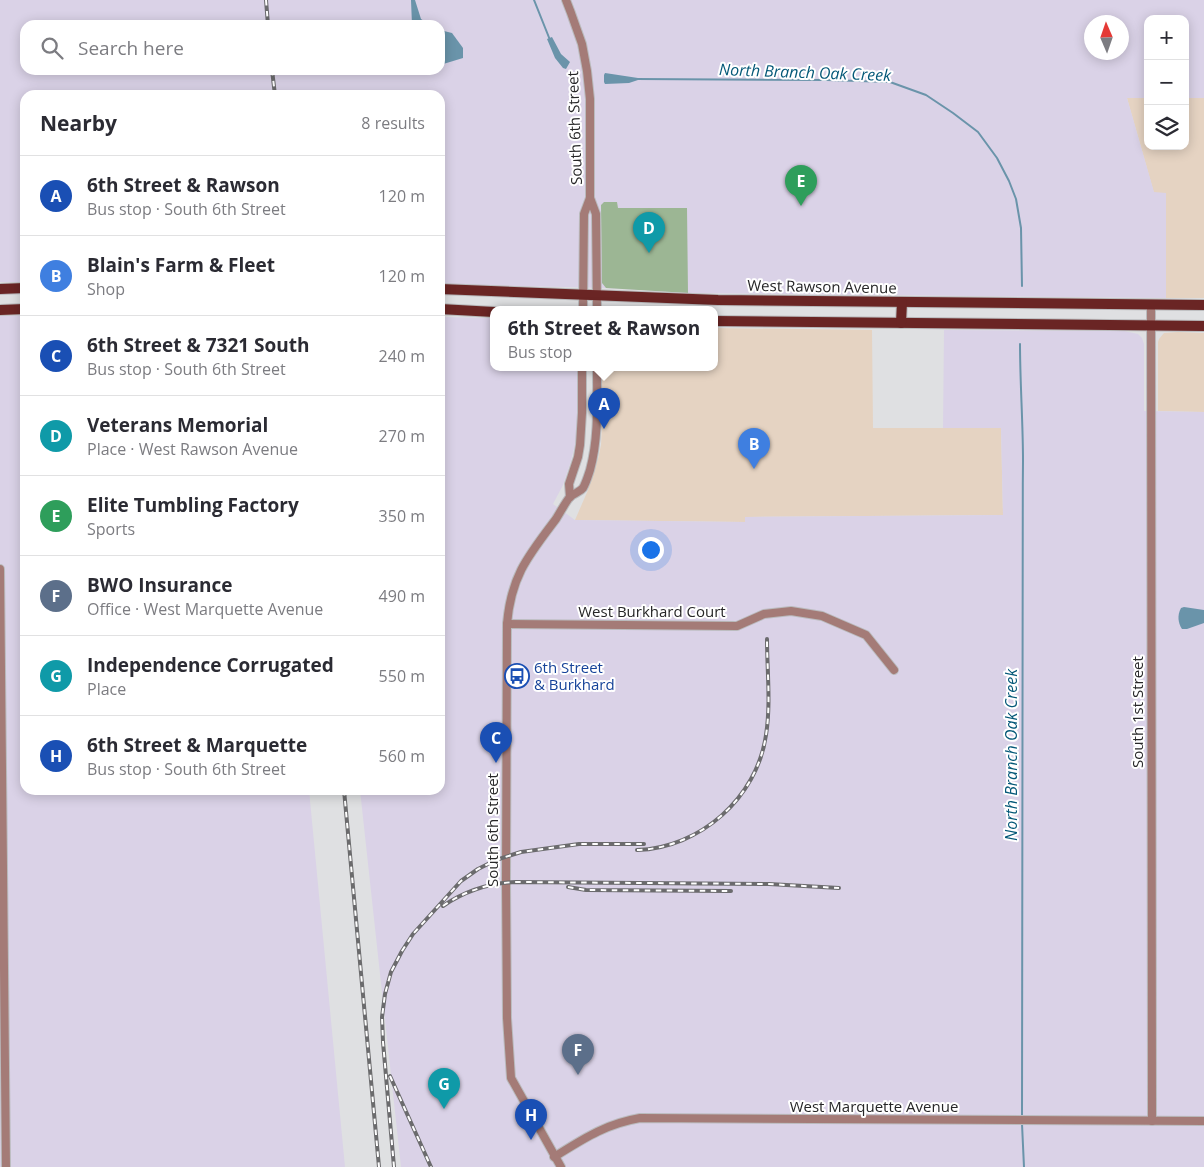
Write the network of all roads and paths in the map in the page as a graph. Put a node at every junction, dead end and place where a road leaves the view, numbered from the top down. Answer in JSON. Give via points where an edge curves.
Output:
{"nodes":[{"id":1,"x":566,"y":0,"type":"edge"},
{"id":2,"x":590,"y":198,"type":"junction"},
{"id":3,"x":20,"y":288,"type":"edge"},
{"id":4,"x":0,"y":289,"type":"edge"},
{"id":5,"x":445,"y":289,"type":"edge"},
{"id":6,"x":583,"y":295,"type":"junction"},
{"id":7,"x":597,"y":296,"type":"junction"},
{"id":8,"x":902,"y":302,"type":"junction"},
{"id":9,"x":1151,"y":304,"type":"junction"},
{"id":10,"x":1204,"y":305,"type":"edge"},
{"id":11,"x":583,"y":306,"type":"edge"},
{"id":12,"x":597,"y":306,"type":"edge"},
{"id":13,"x":20,"y":309,"type":"edge"},
{"id":14,"x":445,"y":309,"type":"edge"},
{"id":15,"x":0,"y":310,"type":"edge"},
{"id":16,"x":490,"y":312,"type":"edge"},
{"id":17,"x":718,"y":321,"type":"edge"},
{"id":18,"x":901,"y":323,"type":"junction"},
{"id":19,"x":1151,"y":326,"type":"junction"},
{"id":20,"x":1204,"y":326,"type":"edge"},
{"id":21,"x":582,"y":371,"type":"edge"},
{"id":22,"x":597,"y":371,"type":"edge"},
{"id":23,"x":570,"y":497,"type":"junction"},
{"id":24,"x":0,"y":569,"type":"edge"},
{"id":25,"x":506,"y":624,"type":"junction"},
{"id":26,"x":894,"y":670,"type":"dead end"},
{"id":27,"x":2,"y":877,"type":"edge"},
{"id":28,"x":1152,"y":1121,"type":"junction"},
{"id":29,"x":1204,"y":1121,"type":"edge"},
{"id":30,"x":554,"y":1158,"type":"junction"},
{"id":31,"x":6,"y":1167,"type":"edge"},
{"id":32,"x":561,"y":1167,"type":"edge"}],
"edges":[{"from":1,"to":2,"type":"street","name":"South 6th Street","via":[[582,44],[587,71],[591,113]]},
{"from":2,"to":6,"type":"street","name":"South 6th Street","via":[[584,214]]},
{"from":2,"to":7,"type":"street","name":"South 6th Street","via":[[596,214]]},
{"from":3,"to":4,"type":"main road"},
{"from":5,"to":6,"type":"main road","name":"West Rawson Avenue"},
{"from":6,"to":7,"type":"main road","name":"West Rawson Avenue"},
{"from":6,"to":11,"type":"street","name":"South 6th Street"},
{"from":7,"to":8,"type":"main road","name":"West Rawson Avenue"},
{"from":7,"to":12,"type":"street","name":"South 6th Street"},
{"from":8,"to":9,"type":"main road","name":"West Rawson Avenue"},
{"from":8,"to":18,"type":"main road"},
{"from":9,"to":10,"type":"main road","name":"West Rawson Avenue"},
{"from":9,"to":19,"type":"street","name":"South 1st Street"},
{"from":13,"to":15,"type":"main road"},
{"from":14,"to":16,"type":"main road"},
{"from":17,"to":18,"type":"main road"},
{"from":18,"to":19,"type":"main road"},
{"from":19,"to":20,"type":"main road"},
{"from":19,"to":28,"type":"street","name":"South 1st Street"},
{"from":21,"to":23,"type":"street","name":"South 6th Street","via":[[581,438],[569,484]]},
{"from":22,"to":23,"type":"street","name":"South 6th Street","via":[[594,454],[582,489]]},
{"from":23,"to":25,"type":"street","name":"South 6th Street","via":[[518,574]]},
{"from":24,"to":27,"type":"street"},
{"from":25,"to":26,"type":"street","name":"West Burkhard Court","via":[[737,626],[764,614],[791,611],[822,616],[866,635]]},
{"from":25,"to":30,"type":"street","name":"South 6th Street","via":[[507,1018],[511,1078]]},
{"from":27,"to":31,"type":"street"},
{"from":28,"to":29,"type":"street","name":"West Marquette Avenue"},
{"from":28,"to":30,"type":"street","name":"West Marquette Avenue","via":[[640,1118],[599,1130]]},
{"from":30,"to":32,"type":"street","name":"South 6th Street"}]}
